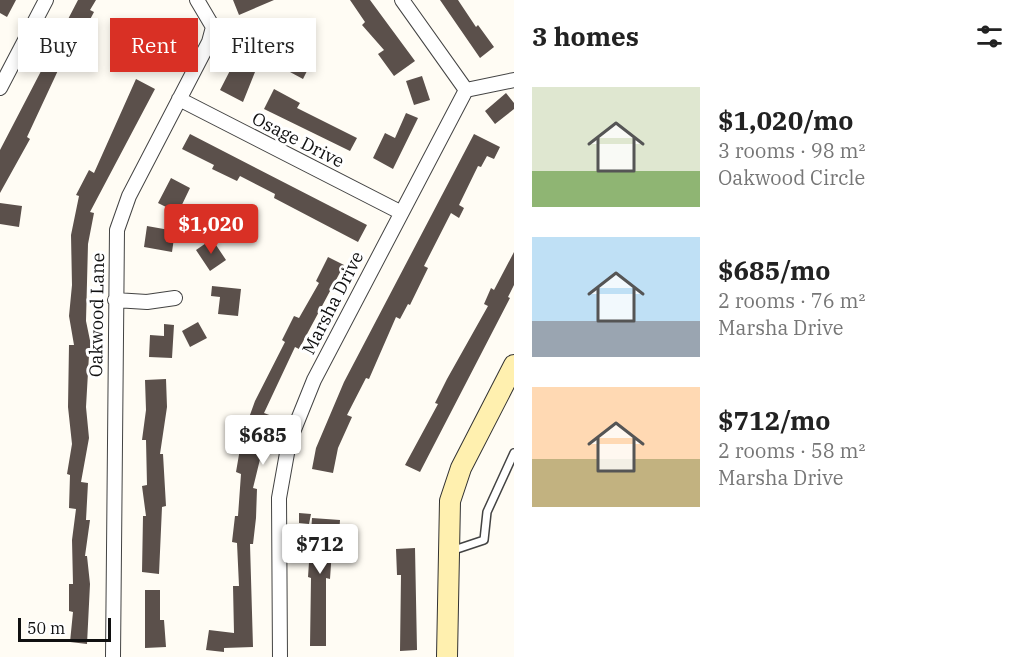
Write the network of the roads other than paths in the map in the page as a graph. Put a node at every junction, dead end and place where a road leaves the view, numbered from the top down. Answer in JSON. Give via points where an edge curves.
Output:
{"nodes":[{"id":1,"x":46,"y":0,"type":"edge"},
{"id":2,"x":197,"y":0,"type":"edge"},
{"id":3,"x":402,"y":0,"type":"edge"},
{"id":4,"x":514,"y":80,"type":"edge"},
{"id":5,"x":0,"y":88,"type":"edge"},
{"id":6,"x":466,"y":90,"type":"junction"},
{"id":7,"x":179,"y":99,"type":"junction"},
{"id":8,"x":400,"y":213,"type":"junction"},
{"id":9,"x":175,"y":298,"type":"dead end"},
{"id":10,"x":115,"y":300,"type":"junction"},
{"id":11,"x":514,"y":365,"type":"edge"},
{"id":12,"x":514,"y":453,"type":"edge"},
{"id":13,"x":449,"y":552,"type":"junction"},
{"id":14,"x":113,"y":657,"type":"edge"},
{"id":15,"x":280,"y":657,"type":"edge"},
{"id":16,"x":447,"y":657,"type":"edge"}],
"edges":[{"from":1,"to":5,"type":"street"},
{"from":2,"to":7,"type":"street","name":"Oakwood Lane","via":[[213,27]]},
{"from":3,"to":6,"type":"street"},
{"from":4,"to":6,"type":"street"},
{"from":6,"to":8,"type":"street","name":"Marsha Drive"},
{"from":7,"to":8,"type":"street","name":"Osage Drive"},
{"from":7,"to":10,"type":"street","name":"Oakwood Lane","via":[[129,196],[117,230]]},
{"from":8,"to":15,"type":"street","name":"Marsha Drive","via":[[314,380],[289,442],[279,498]]},
{"from":9,"to":10,"type":"street","via":[[147,302]]},
{"from":10,"to":14,"type":"street","name":"Oakwood Lane"},
{"from":11,"to":13,"type":"street","via":[[461,468],[450,501]]},
{"from":12,"to":13,"type":"lane","via":[[488,512],[484,540]]},
{"from":13,"to":16,"type":"street"}]}
